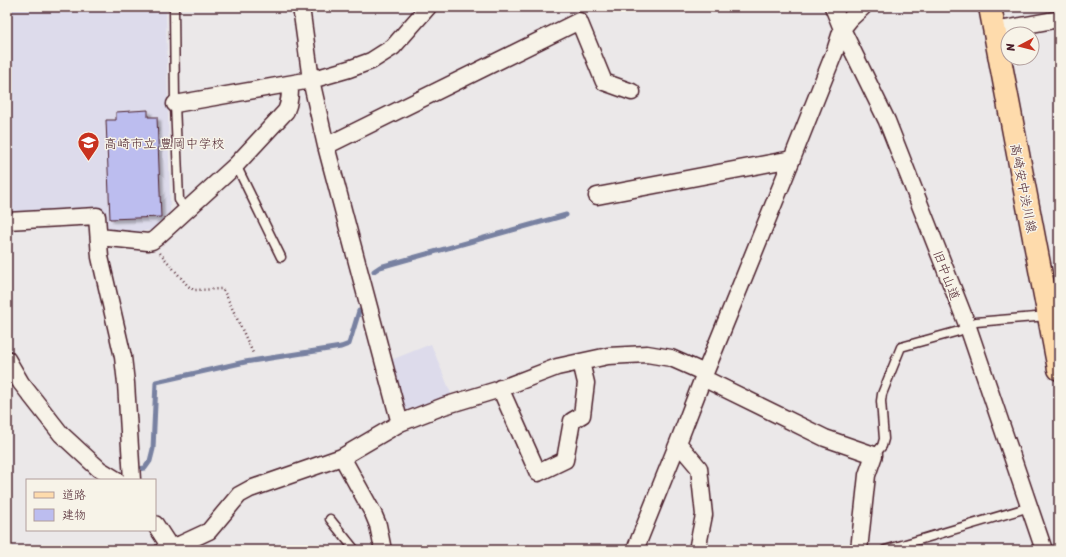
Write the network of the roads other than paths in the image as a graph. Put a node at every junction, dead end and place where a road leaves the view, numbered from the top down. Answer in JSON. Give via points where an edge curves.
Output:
{"nodes":[{"id":1,"x":174,"y":7,"type":"edge"},
{"id":2,"x":301,"y":7,"type":"edge"},
{"id":3,"x":428,"y":7,"type":"edge"},
{"id":4,"x":833,"y":7,"type":"edge"},
{"id":5,"x":863,"y":7,"type":"edge"},
{"id":6,"x":990,"y":7,"type":"edge"},
{"id":7,"x":1059,"y":19,"type":"edge"},
{"id":8,"x":842,"y":29,"type":"junction"},
{"id":9,"x":994,"y":31,"type":"junction"},
{"id":10,"x":311,"y":80,"type":"junction"},
{"id":11,"x":290,"y":84,"type":"junction"},
{"id":12,"x":632,"y":92,"type":"dead end"},
{"id":13,"x":175,"y":104,"type":"junction"},
{"id":14,"x":326,"y":146,"type":"junction"},
{"id":15,"x":792,"y":159,"type":"junction"},
{"id":16,"x":236,"y":165,"type":"junction"},
{"id":17,"x":598,"y":196,"type":"dead end"},
{"id":18,"x":186,"y":210,"type":"junction"},
{"id":19,"x":7,"y":221,"type":"edge"},
{"id":20,"x":99,"y":237,"type":"junction"},
{"id":21,"x":281,"y":257,"type":"dead end"},
{"id":22,"x":1053,"y":324,"type":"edge"},
{"id":23,"x":968,"y":327,"type":"junction"},
{"id":24,"x":7,"y":359,"type":"edge"},
{"id":25,"x":581,"y":362,"type":"junction"},
{"id":26,"x":1059,"y":369,"type":"edge"},
{"id":27,"x":704,"y":376,"type":"junction"},
{"id":28,"x":500,"y":388,"type":"junction"},
{"id":29,"x":400,"y":423,"type":"junction"},
{"id":30,"x":678,"y":444,"type":"junction"},
{"id":31,"x":874,"y":455,"type":"junction"},
{"id":32,"x":342,"y":457,"type":"junction"},
{"id":33,"x":116,"y":479,"type":"edge"},
{"id":34,"x":132,"y":479,"type":"edge"},
{"id":35,"x":1030,"y":507,"type":"junction"},
{"id":36,"x":330,"y":519,"type":"dead end"},
{"id":37,"x":156,"y":526,"type":"edge"},
{"id":38,"x":168,"y":549,"type":"edge"},
{"id":39,"x":355,"y":550,"type":"edge"},
{"id":40,"x":383,"y":550,"type":"edge"},
{"id":41,"x":635,"y":550,"type":"edge"},
{"id":42,"x":697,"y":550,"type":"edge"},
{"id":43,"x":859,"y":550,"type":"edge"},
{"id":44,"x":885,"y":550,"type":"edge"},
{"id":45,"x":1044,"y":550,"type":"edge"}],
"edges":[{"from":1,"to":13,"type":"lane"},
{"from":2,"to":10,"type":"street"},
{"from":3,"to":10,"type":"street","via":[[393,47],[371,61]]},
{"from":4,"to":8,"type":"street","name":"旧中山道"},
{"from":5,"to":8,"type":"street"},
{"from":6,"to":9,"type":"main road","name":"高崎安中渋川線"},
{"from":7,"to":9,"type":"street"},
{"from":8,"to":15,"type":"street"},
{"from":8,"to":23,"type":"street","name":"旧中山道","via":[[887,120]]},
{"from":9,"to":22,"type":"main road","name":"高崎安中渋川線"},
{"from":10,"to":11,"type":"street"},
{"from":10,"to":14,"type":"street"},
{"from":11,"to":13,"type":"street"},
{"from":11,"to":16,"type":"street","via":[[290,99],[286,111]]},
{"from":12,"to":14,"type":"street","via":[[604,82],[579,21]]},
{"from":13,"to":18,"type":"lane","via":[[179,200]]},
{"from":14,"to":29,"type":"street"},
{"from":15,"to":17,"type":"street"},
{"from":15,"to":27,"type":"street"},
{"from":16,"to":18,"type":"street"},
{"from":16,"to":21,"type":"lane"},
{"from":18,"to":20,"type":"street","via":[[152,241]]},
{"from":19,"to":20,"type":"street","via":[[96,216]]},
{"from":20,"to":34,"type":"street","via":[[100,256],[123,357]]},
{"from":22,"to":23,"type":"lane","via":[[976,322]]},
{"from":22,"to":26,"type":"main road","name":"高崎安中渋川線"},
{"from":23,"to":31,"type":"lane","via":[[901,346],[882,394],[884,439],[882,446]]},
{"from":23,"to":35,"type":"street","name":"旧中山道"},
{"from":24,"to":33,"type":"street","via":[[21,383],[61,434],[99,469]]},
{"from":25,"to":27,"type":"street","via":[[608,356],[647,354],[671,358]]},
{"from":25,"to":28,"type":"street","via":[[557,367]]},
{"from":25,"to":28,"type":"street","via":[[586,383],[582,415],[572,421],[565,460],[538,473]]},
{"from":27,"to":30,"type":"street"},
{"from":27,"to":31,"type":"street","via":[[825,438]]},
{"from":28,"to":29,"type":"street"},
{"from":29,"to":32,"type":"street"},
{"from":30,"to":41,"type":"street"},
{"from":30,"to":42,"type":"street","via":[[699,468],[704,515]]},
{"from":31,"to":43,"type":"street","via":[[867,475]]},
{"from":32,"to":38,"type":"street","via":[[250,489],[240,495],[209,531]]},
{"from":32,"to":40,"type":"street","via":[[373,513]]},
{"from":35,"to":44,"type":"lane"},
{"from":35,"to":45,"type":"street","name":"旧中山道"},
{"from":36,"to":39,"type":"lane"},
{"from":37,"to":38,"type":"street"}]}
